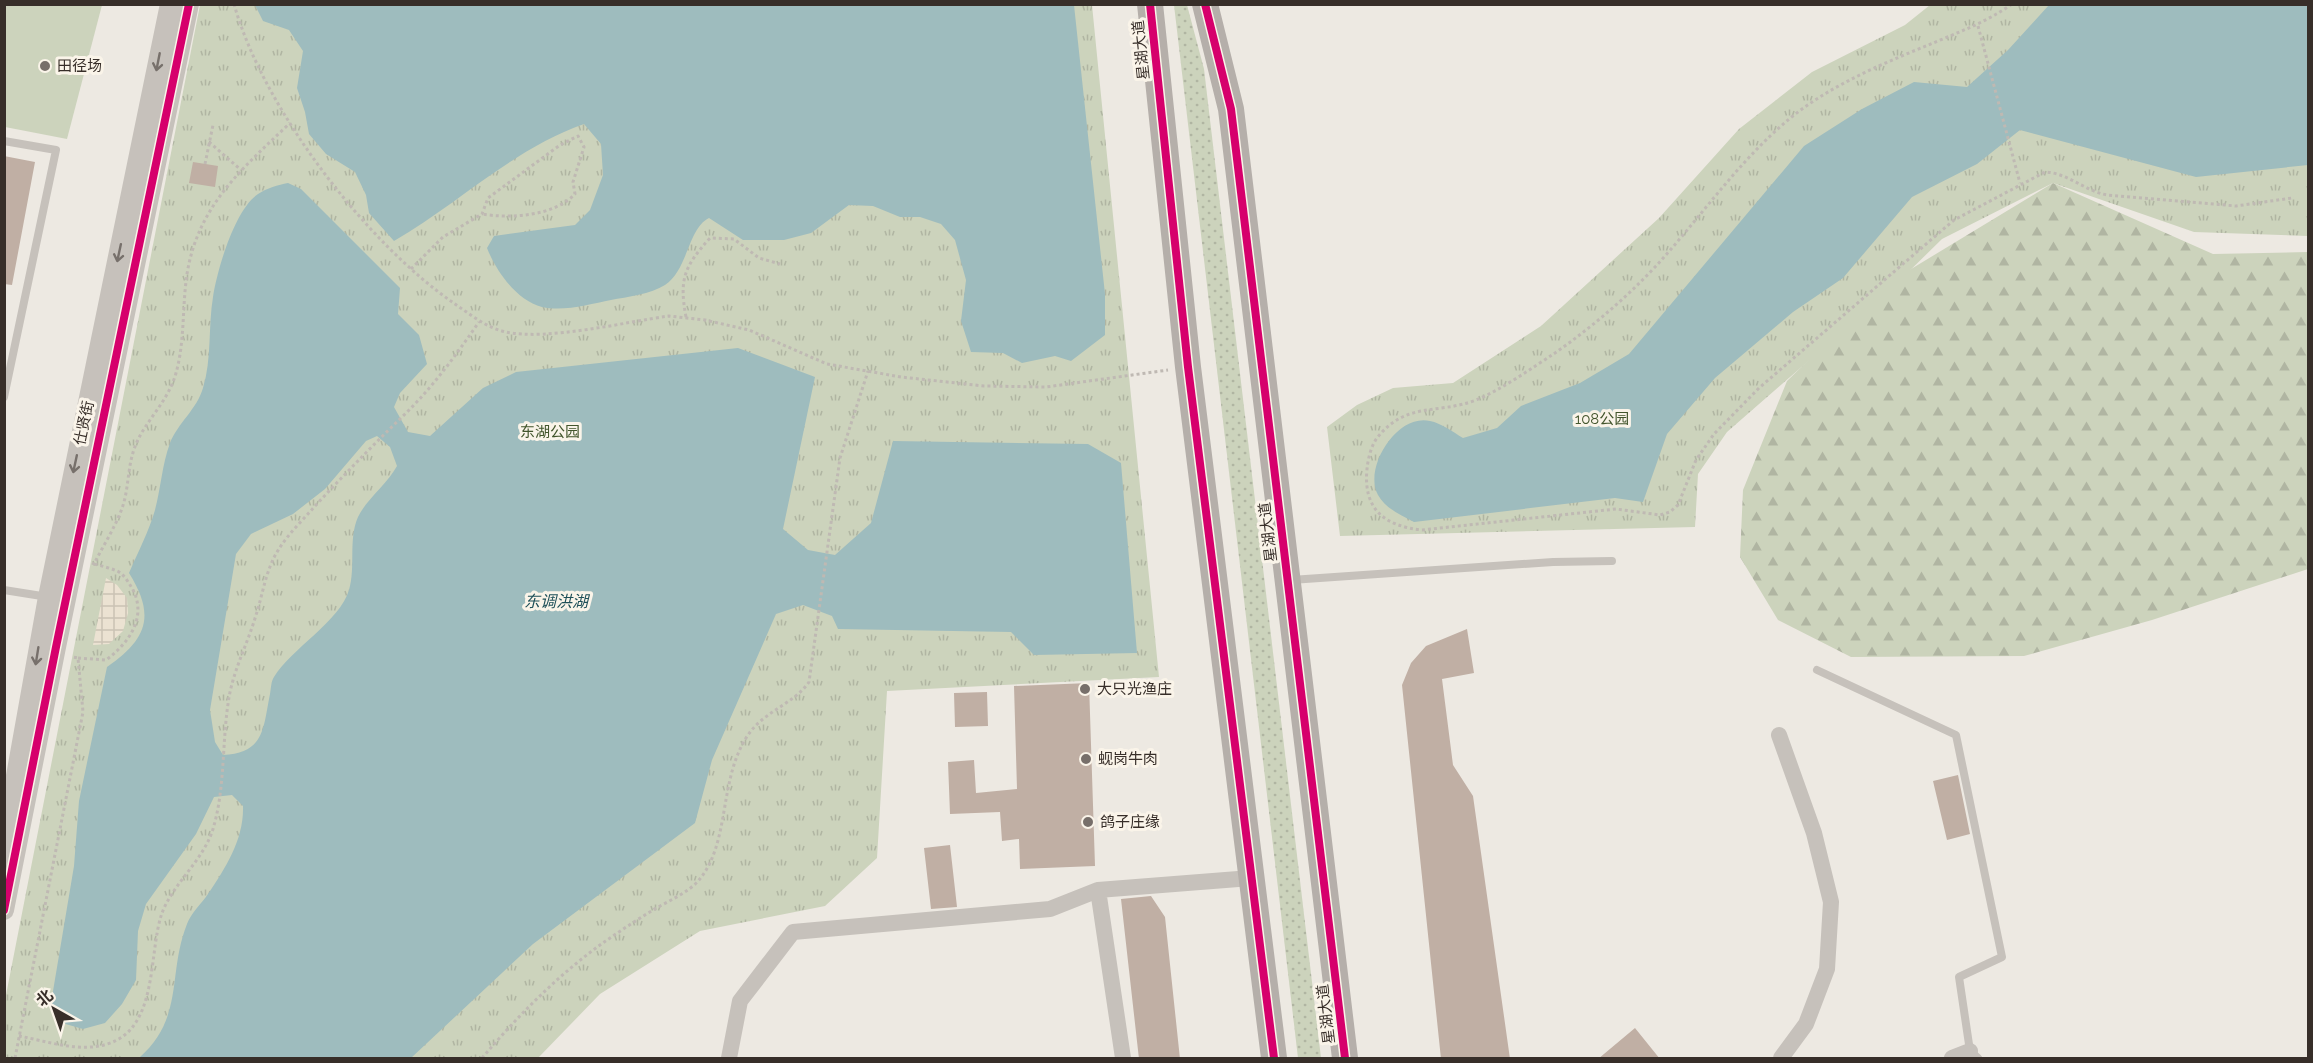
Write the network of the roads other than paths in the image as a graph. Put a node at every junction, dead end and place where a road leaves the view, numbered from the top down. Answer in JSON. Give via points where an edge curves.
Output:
{"nodes":[{"id":1,"x":170,"y":4,"type":"edge"},
{"id":2,"x":189,"y":4,"type":"edge"},
{"id":3,"x":1150,"y":4,"type":"edge"},
{"id":4,"x":1205,"y":4,"type":"edge"},
{"id":5,"x":4,"y":141,"type":"edge"},
{"id":6,"x":7,"y":369,"type":"edge"},
{"id":7,"x":4,"y":397,"type":"edge"},
{"id":8,"x":1612,"y":561,"type":"dead end"},
{"id":9,"x":1287,"y":580,"type":"junction"},
{"id":10,"x":4,"y":590,"type":"edge"},
{"id":11,"x":57,"y":598,"type":"junction"},
{"id":12,"x":1817,"y":670,"type":"dead end"},
{"id":13,"x":1779,"y":735,"type":"dead end"},
{"id":14,"x":4,"y":843,"type":"edge"},
{"id":15,"x":1251,"y":878,"type":"junction"},
{"id":16,"x":7,"y":889,"type":"edge"},
{"id":17,"x":1098,"y":890,"type":"junction"},
{"id":18,"x":1974,"y":1055,"type":"edge"},
{"id":19,"x":729,"y":1059,"type":"edge"},
{"id":20,"x":1123,"y":1059,"type":"edge"},
{"id":21,"x":1274,"y":1059,"type":"edge"},
{"id":22,"x":1345,"y":1059,"type":"edge"},
{"id":23,"x":1781,"y":1059,"type":"edge"},
{"id":24,"x":1952,"y":1059,"type":"edge"}],
"edges":[{"from":1,"to":11,"type":"street","name":"仕贤街","one_way":true},
{"from":2,"to":11,"type":"street"},
{"from":3,"to":15,"type":"main road","name":"星湖大道","via":[[1188,367]]},
{"from":4,"to":9,"type":"main road","name":"星湖大道","via":[[1231,108]]},
{"from":5,"to":6,"type":"lane","via":[[56,150]]},
{"from":6,"to":7,"type":"lane"},
{"from":8,"to":9,"type":"lane"},
{"from":9,"to":22,"type":"main road","name":"星湖大道"},
{"from":10,"to":11,"type":"lane"},
{"from":11,"to":14,"type":"street","name":"仕贤街","one_way":true},
{"from":11,"to":16,"type":"street"},
{"from":12,"to":18,"type":"lane","via":[[1956,735],[2002,957],[1959,977]]},
{"from":13,"to":23,"type":"street","via":[[1814,833],[1831,902],[1827,969],[1806,1024]]},
{"from":15,"to":17,"type":"street"},
{"from":15,"to":21,"type":"main road","name":"星湖大道"},
{"from":17,"to":19,"type":"street","via":[[1050,909],[793,932],[740,1001]]},
{"from":17,"to":20,"type":"street"},
{"from":18,"to":24,"type":"street"}]}
